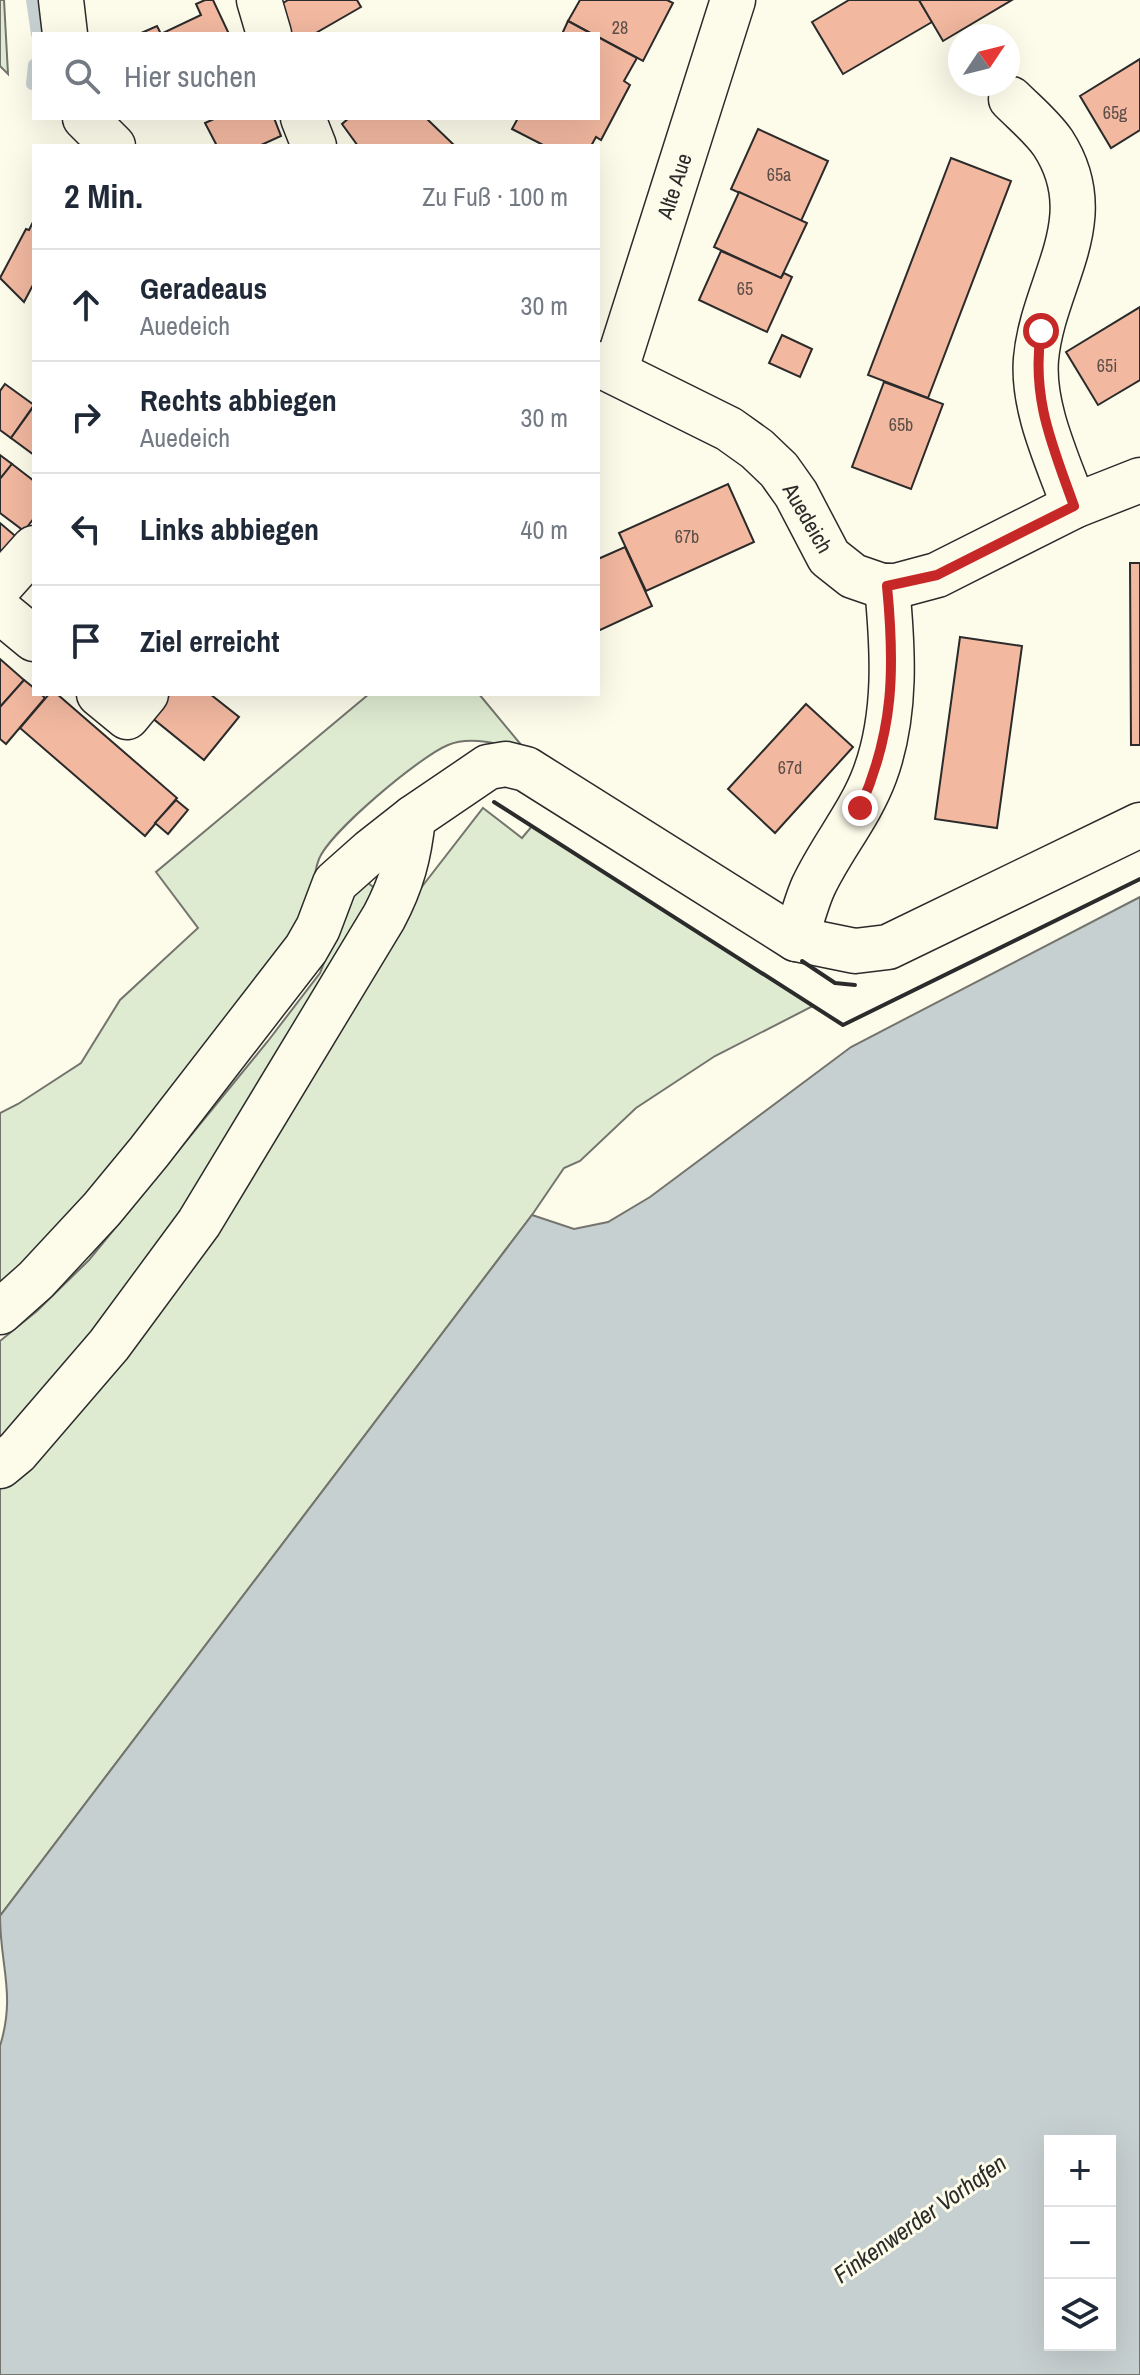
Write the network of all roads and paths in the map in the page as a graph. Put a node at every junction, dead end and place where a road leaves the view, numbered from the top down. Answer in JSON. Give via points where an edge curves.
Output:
{"nodes":[{"id":1,"x":61,"y":0,"type":"edge"},
{"id":2,"x":259,"y":0,"type":"edge"},
{"id":3,"x":733,"y":0,"type":"edge"},
{"id":4,"x":65,"y":32,"type":"edge"},
{"id":5,"x":268,"y":32,"type":"edge"},
{"id":6,"x":1011,"y":99,"type":"dead end"},
{"id":7,"x":87,"y":120,"type":"edge"},
{"id":8,"x":304,"y":120,"type":"edge"},
{"id":9,"x":111,"y":144,"type":"edge"},
{"id":10,"x":313,"y":144,"type":"edge"},
{"id":11,"x":606,"y":368,"type":"edge"},
{"id":12,"x":1140,"y":480,"type":"edge"},
{"id":13,"x":1074,"y":506,"type":"junction"},
{"id":14,"x":32,"y":550,"type":"edge"},
{"id":15,"x":0,"y":586,"type":"edge"},
{"id":16,"x":887,"y":586,"type":"junction"},
{"id":17,"x":0,"y":611,"type":"edge"},
{"id":18,"x":32,"y":637,"type":"edge"},
{"id":19,"x":101,"y":696,"type":"edge"},
{"id":20,"x":144,"y":696,"type":"edge"},
{"id":21,"x":413,"y":818,"type":"junction"},
{"id":22,"x":1140,"y":825,"type":"edge"},
{"id":23,"x":796,"y":939,"type":"junction"},
{"id":24,"x":0,"y":1312,"type":"edge"},
{"id":25,"x":0,"y":1466,"type":"edge"}],
"edges":[{"from":1,"to":4,"type":"street"},
{"from":2,"to":5,"type":"street"},
{"from":3,"to":11,"type":"street","name":"Alte Aue"},
{"from":6,"to":13,"type":"street","via":[[1051,140],[1063,160],[1074,202],[1067,249],[1036,361],[1045,421]]},
{"from":7,"to":9,"type":"street"},
{"from":8,"to":10,"type":"street"},
{"from":11,"to":16,"type":"street","name":"Auedeich","via":[[729,429],[757,449],[796,494],[829,557],[853,576]]},
{"from":12,"to":13,"type":"street"},
{"from":13,"to":16,"type":"street","via":[[937,575]]},
{"from":14,"to":15,"type":"street"},
{"from":16,"to":23,"type":"street","via":[[891,669],[884,742],[860,808],[813,887]]},
{"from":17,"to":18,"type":"street"},
{"from":19,"to":20,"type":"street","via":[[127,717]]},
{"from":21,"to":23,"type":"street","via":[[488,767],[515,765]]},
{"from":21,"to":24,"type":"street","via":[[335,883],[306,949],[159,1140],[69,1247]]},
{"from":21,"to":25,"type":"street","via":[[400,887],[199,1223],[109,1345]]},
{"from":22,"to":23,"type":"street","via":[[888,947],[855,951]]}]}
